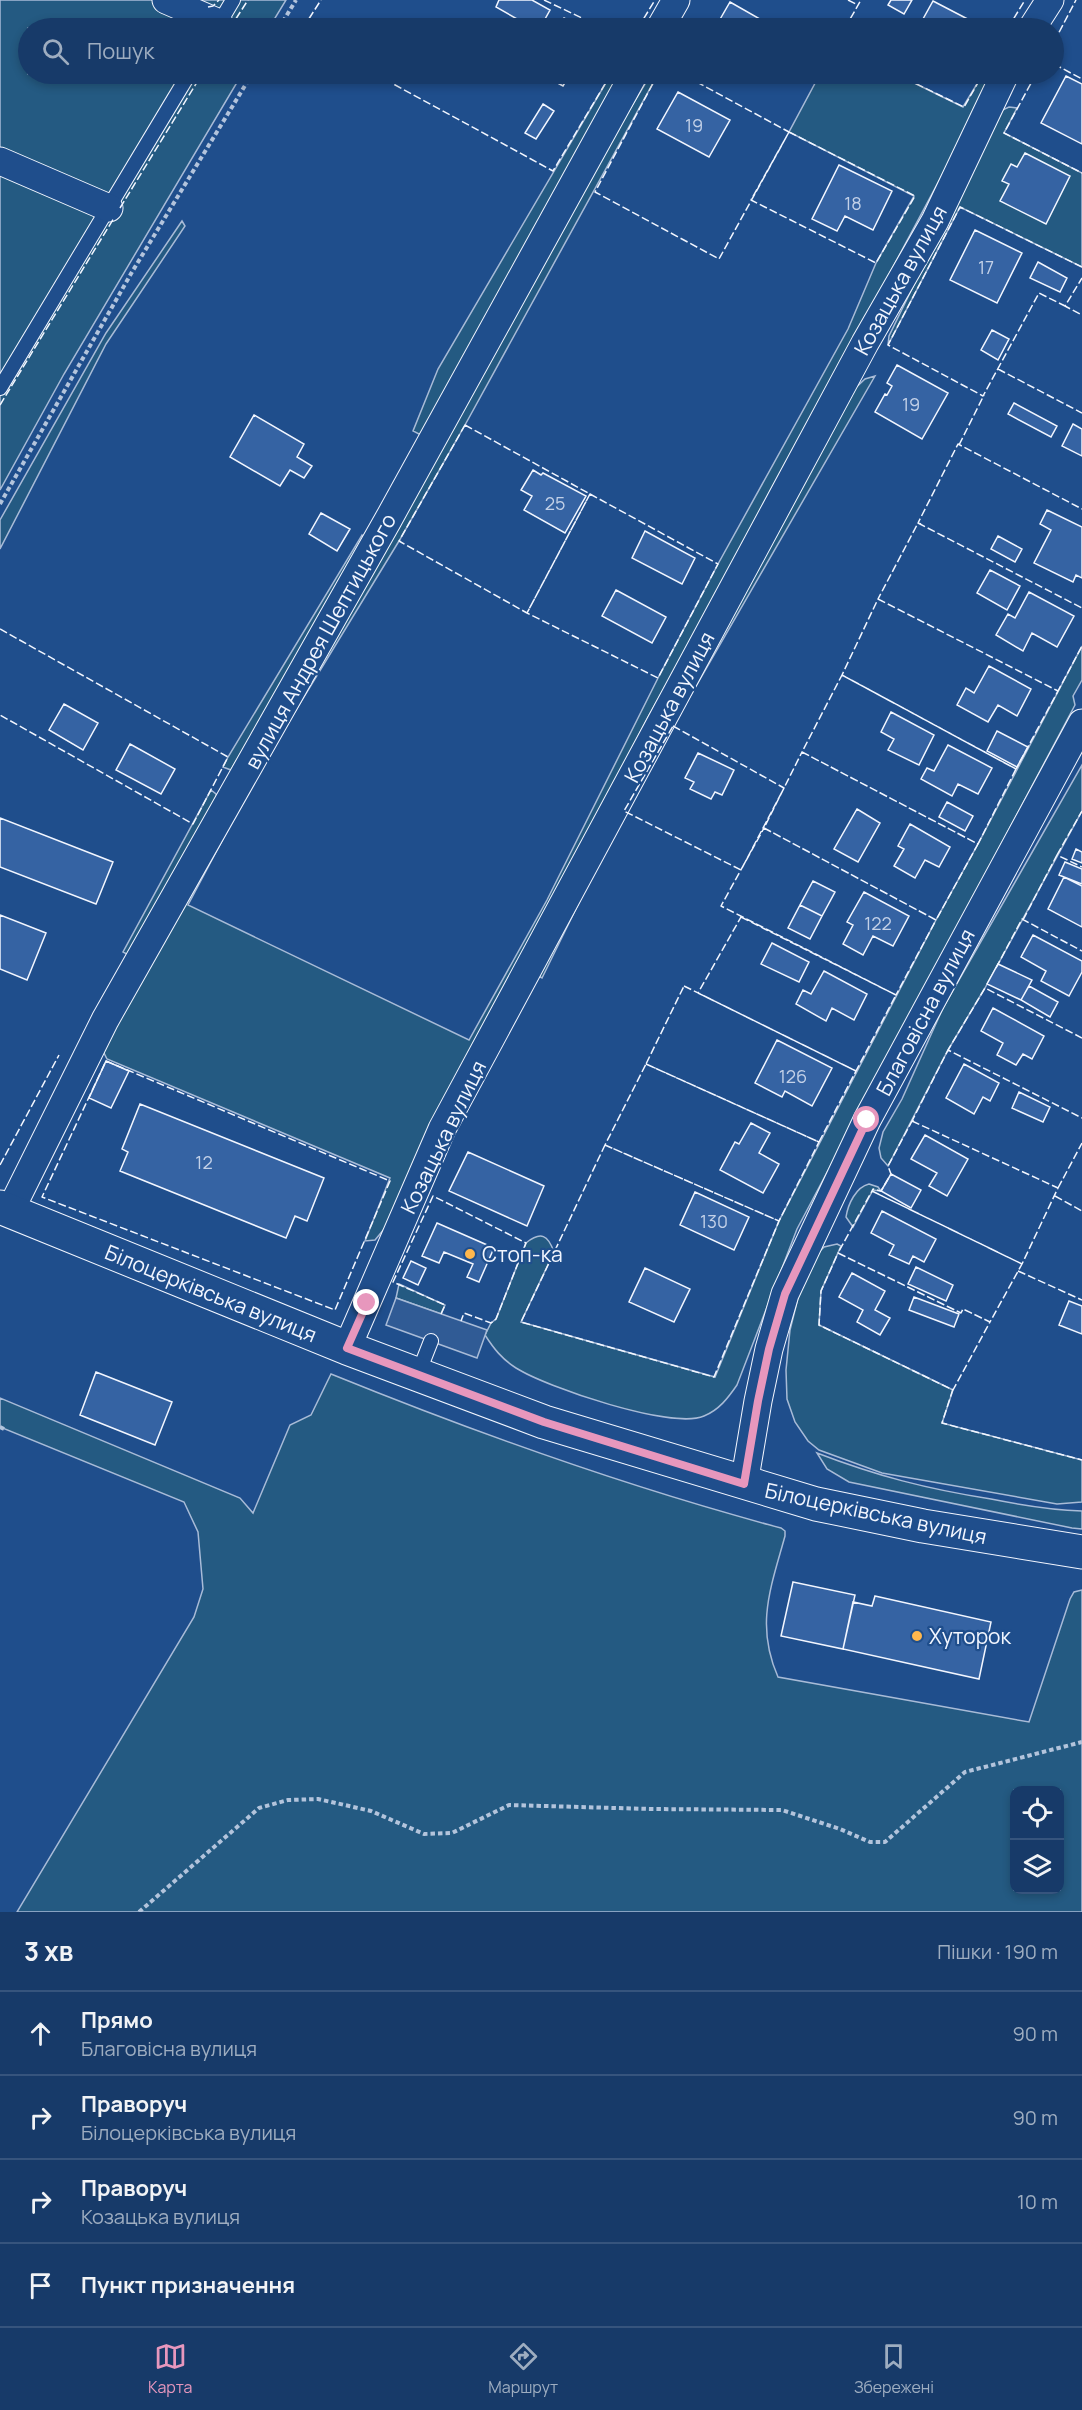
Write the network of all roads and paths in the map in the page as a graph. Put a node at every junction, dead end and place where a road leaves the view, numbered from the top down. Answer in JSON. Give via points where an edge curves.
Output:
{"nodes":[{"id":1,"x":166,"y":0,"type":"edge"},
{"id":2,"x":233,"y":0,"type":"edge"},
{"id":3,"x":296,"y":0,"type":"edge"},
{"id":4,"x":676,"y":0,"type":"edge"},
{"id":5,"x":1050,"y":0,"type":"edge"},
{"id":6,"x":202,"y":18,"type":"edge"},
{"id":7,"x":223,"y":18,"type":"edge"},
{"id":8,"x":285,"y":18,"type":"edge"},
{"id":9,"x":666,"y":18,"type":"edge"},
{"id":10,"x":1038,"y":18,"type":"edge"},
{"id":11,"x":183,"y":84,"type":"edge"},
{"id":12,"x":246,"y":84,"type":"edge"},
{"id":13,"x":628,"y":84,"type":"edge"},
{"id":14,"x":1000,"y":84,"type":"edge"},
{"id":15,"x":0,"y":160,"type":"edge"},
{"id":16,"x":109,"y":208,"type":"junction"},
{"id":17,"x":0,"y":388,"type":"edge"},
{"id":18,"x":0,"y":504,"type":"edge"},
{"id":19,"x":1082,"y":723,"type":"edge"},
{"id":20,"x":5,"y":1209,"type":"edge"},
{"id":21,"x":431,"y":1341,"type":"dead end"},
{"id":22,"x":347,"y":1348,"type":"junction"},
{"id":23,"x":418,"y":1374,"type":"junction"},
{"id":24,"x":744,"y":1484,"type":"junction"},
{"id":25,"x":1082,"y":1551,"type":"edge"},
{"id":26,"x":1082,"y":1742,"type":"edge"},
{"id":27,"x":139,"y":1912,"type":"edge"}],
"edges":[{"from":1,"to":6,"type":"street"},
{"from":2,"to":7,"type":"lane"},
{"from":3,"to":8,"type":"path"},
{"from":4,"to":9,"type":"street"},
{"from":5,"to":10,"type":"street"},
{"from":11,"to":16,"type":"lane"},
{"from":12,"to":18,"type":"path","via":[[132,272]]},
{"from":13,"to":20,"type":"street","name":"вулиця Андрея Шептицького","via":[[105,1020]]},
{"from":14,"to":22,"type":"street","name":"Козацька вулиця","via":[[935,221],[442,1129]]},
{"from":15,"to":16,"type":"street"},
{"from":16,"to":17,"type":"lane"},
{"from":19,"to":24,"type":"street","name":"Благовісна вулиця","via":[[867,1120],[785,1294],[760,1390]]},
{"from":20,"to":22,"type":"main road","name":"Білоцерківська вулиця"},
{"from":21,"to":23,"type":"lane"},
{"from":22,"to":23,"type":"main road","name":"Білоцерківська вулиця"},
{"from":23,"to":24,"type":"main road","name":"Білоцерківська вулиця","via":[[544,1422]]},
{"from":24,"to":25,"type":"main road","name":"Білоцерківська вулиця","via":[[891,1519]]},
{"from":26,"to":27,"type":"path","via":[[965,1772],[885,1842],[870,1842],[782,1810],[509,1805],[452,1833],[424,1834],[371,1811],[318,1799],[288,1800],[259,1808]]}]}
